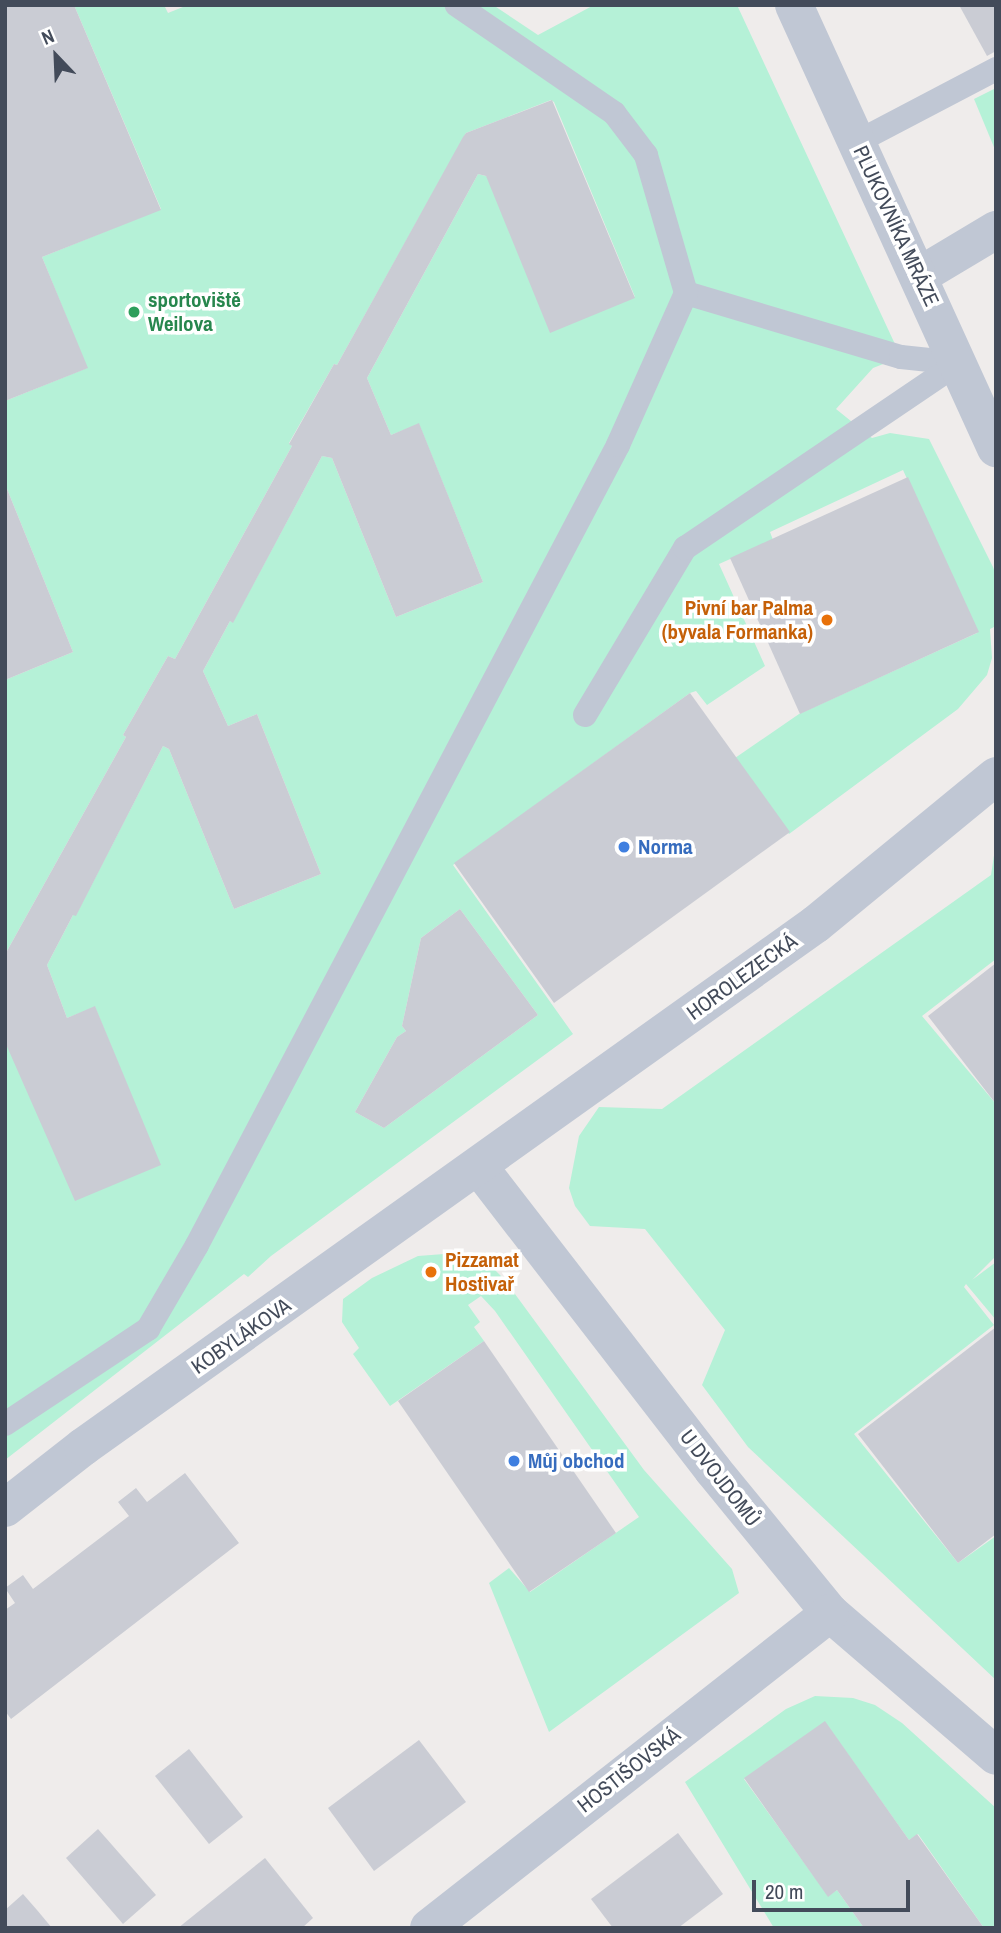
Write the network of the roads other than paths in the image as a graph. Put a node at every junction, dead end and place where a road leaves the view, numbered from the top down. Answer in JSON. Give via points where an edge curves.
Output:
{"nodes":[{"id":1,"x":457,"y":5,"type":"edge"},
{"id":2,"x":794,"y":5,"type":"edge"},
{"id":3,"x":996,"y":69,"type":"edge"},
{"id":4,"x":857,"y":142,"type":"junction"},
{"id":5,"x":996,"y":230,"type":"edge"},
{"id":6,"x":919,"y":276,"type":"junction"},
{"id":7,"x":686,"y":293,"type":"junction"},
{"id":8,"x":958,"y":363,"type":"junction"},
{"id":9,"x":996,"y":448,"type":"edge"},
{"id":10,"x":585,"y":715,"type":"dead end"},
{"id":11,"x":996,"y":776,"type":"edge"},
{"id":12,"x":479,"y":1167,"type":"junction"},
{"id":13,"x":5,"y":1424,"type":"edge"},
{"id":14,"x":5,"y":1508,"type":"edge"},
{"id":15,"x":830,"y":1613,"type":"junction"},
{"id":16,"x":996,"y":1756,"type":"edge"},
{"id":17,"x":429,"y":1928,"type":"edge"}],
"edges":[{"from":1,"to":7,"type":"lane","via":[[614,113],[646,155]]},
{"from":2,"to":4,"type":"street","name":"PLUKOVNÍKA MRÁZE"},
{"from":3,"to":4,"type":"lane"},
{"from":4,"to":6,"type":"street","name":"PLUKOVNÍKA MRÁZE"},
{"from":5,"to":6,"type":"street"},
{"from":6,"to":8,"type":"street","name":"PLUKOVNÍKA MRÁZE"},
{"from":7,"to":8,"type":"lane","via":[[901,357]]},
{"from":7,"to":13,"type":"lane","via":[[618,445],[197,1245],[148,1329]]},
{"from":8,"to":9,"type":"street","name":"PLUKOVNÍKA MRÁZE"},
{"from":8,"to":10,"type":"lane","via":[[685,548]]},
{"from":11,"to":12,"type":"street","name":"HOROLEZECKÁ","via":[[816,924]]},
{"from":12,"to":14,"type":"street","name":"KOBYLÁKOVA","via":[[83,1447]]},
{"from":12,"to":15,"type":"street","name":"U DVOJDOMŮ","via":[[713,1470]]},
{"from":15,"to":16,"type":"street","name":"U DVOJDOMŮ"},
{"from":15,"to":17,"type":"street","name":"HOSTIŠOVSKÁ"}]}
